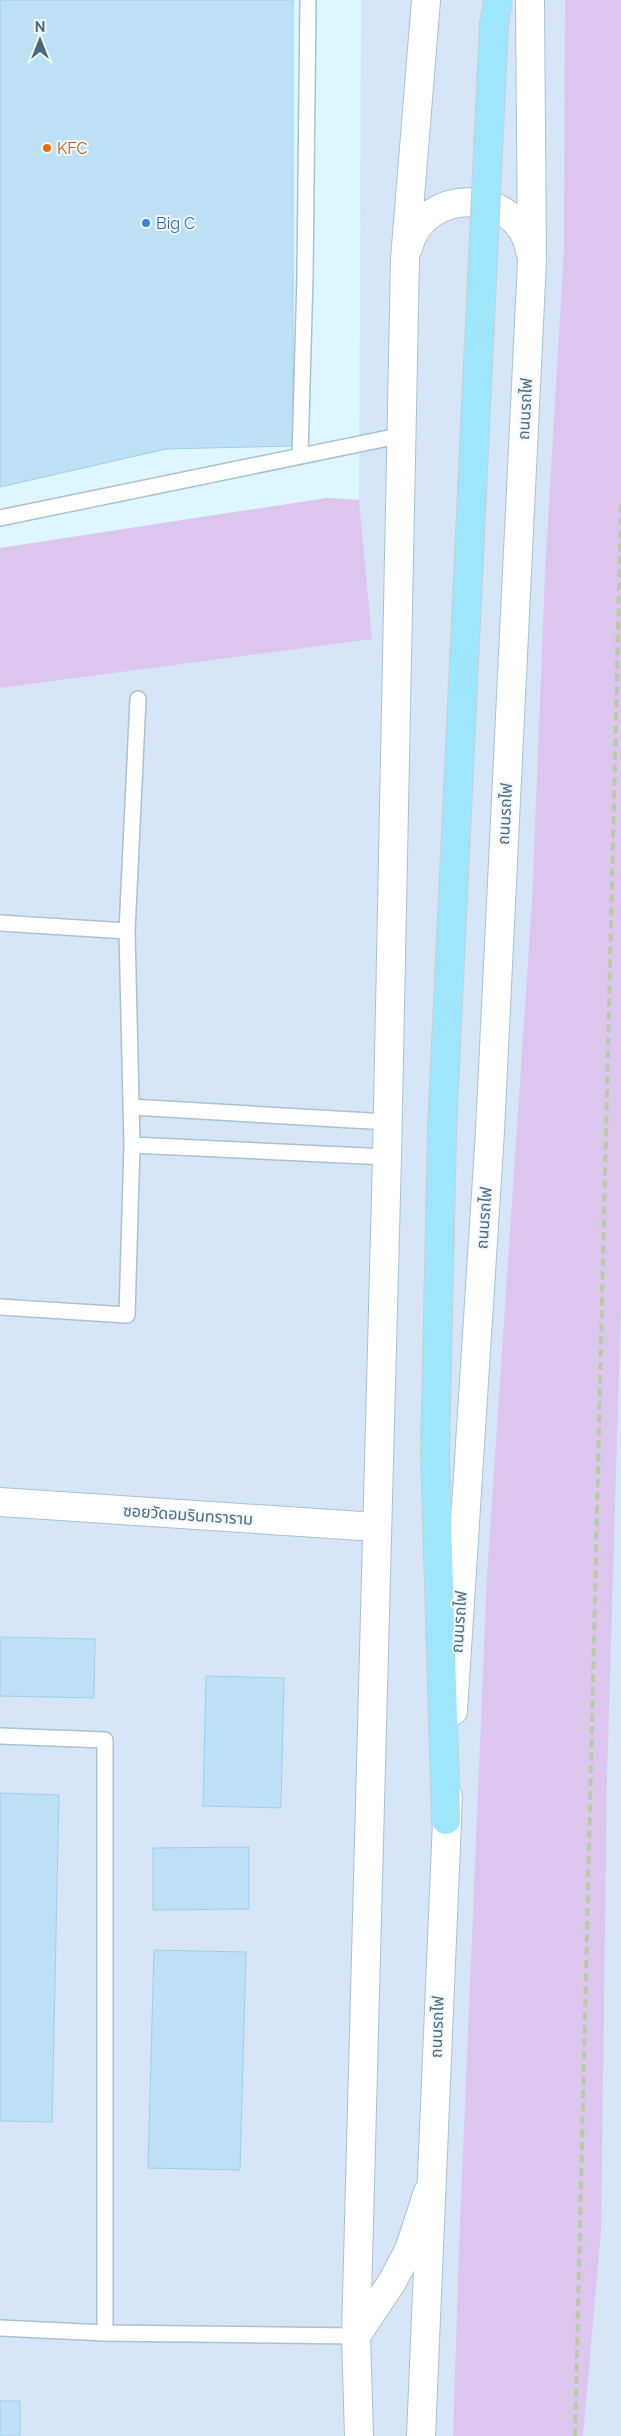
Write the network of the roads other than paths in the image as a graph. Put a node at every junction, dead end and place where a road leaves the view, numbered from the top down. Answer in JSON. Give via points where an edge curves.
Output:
{"nodes":[{"id":1,"x":308,"y":0,"type":"edge"},
{"id":2,"x":498,"y":0,"type":"edge"},
{"id":3,"x":530,"y":0,"type":"edge"},
{"id":4,"x":424,"y":7,"type":"edge"},
{"id":5,"x":406,"y":259,"type":"junction"},
{"id":6,"x":532,"y":261,"type":"junction"},
{"id":7,"x":403,"y":435,"type":"junction"},
{"id":8,"x":300,"y":456,"type":"junction"},
{"id":9,"x":0,"y":518,"type":"edge"},
{"id":10,"x":138,"y":699,"type":"dead end"},
{"id":11,"x":0,"y":923,"type":"edge"},
{"id":12,"x":127,"y":931,"type":"junction"},
{"id":13,"x":131,"y":1107,"type":"junction"},
{"id":14,"x":387,"y":1122,"type":"junction"},
{"id":15,"x":132,"y":1145,"type":"junction"},
{"id":16,"x":387,"y":1157,"type":"junction"},
{"id":17,"x":0,"y":1307,"type":"edge"},
{"id":18,"x":0,"y":1502,"type":"edge"},
{"id":19,"x":376,"y":1527,"type":"junction"},
{"id":20,"x":0,"y":1736,"type":"edge"},
{"id":21,"x":446,"y":1820,"type":"junction"},
{"id":22,"x":430,"y":2183,"type":"junction"},
{"id":23,"x":0,"y":2328,"type":"edge"},
{"id":24,"x":104,"y":2333,"type":"junction"},
{"id":25,"x":356,"y":2336,"type":"junction"},
{"id":26,"x":358,"y":2436,"type":"edge"},
{"id":27,"x":421,"y":2436,"type":"edge"}],
"edges":[{"from":1,"to":8,"type":"lane"},
{"from":2,"to":21,"type":"highway","bridge":true,"via":[[442,1130],[436,1453]]},
{"from":3,"to":6,"type":"main road","name":"ถนนรถไฟ"},
{"from":4,"to":5,"type":"main road"},
{"from":5,"to":6,"type":"main road","via":[[410,240],[434,211],[452,203],[471,200],[490,204],[520,226],[529,243]]},
{"from":5,"to":7,"type":"main road"},
{"from":6,"to":21,"type":"main road","name":"ถนนรถไฟ","via":[[490,1131]]},
{"from":7,"to":8,"type":"lane"},
{"from":7,"to":14,"type":"main road"},
{"from":8,"to":9,"type":"lane"},
{"from":10,"to":12,"type":"lane"},
{"from":11,"to":12,"type":"lane"},
{"from":12,"to":13,"type":"lane"},
{"from":13,"to":14,"type":"lane"},
{"from":13,"to":15,"type":"lane"},
{"from":14,"to":16,"type":"main road"},
{"from":15,"to":16,"type":"lane"},
{"from":15,"to":17,"type":"lane","via":[[127,1315]]},
{"from":16,"to":19,"type":"main road"},
{"from":18,"to":19,"type":"main road","name":"ซอยวัดอมรินทราราม"},
{"from":19,"to":25,"type":"main road"},
{"from":20,"to":24,"type":"lane","via":[[105,1740]]},
{"from":21,"to":22,"type":"main road","name":"ถนนรถไฟ"},
{"from":22,"to":25,"type":"main road","via":[[409,2250]]},
{"from":22,"to":27,"type":"main road","name":"ถนนรถไฟ"},
{"from":23,"to":24,"type":"lane"},
{"from":24,"to":25,"type":"lane"},
{"from":25,"to":26,"type":"main road"}]}
